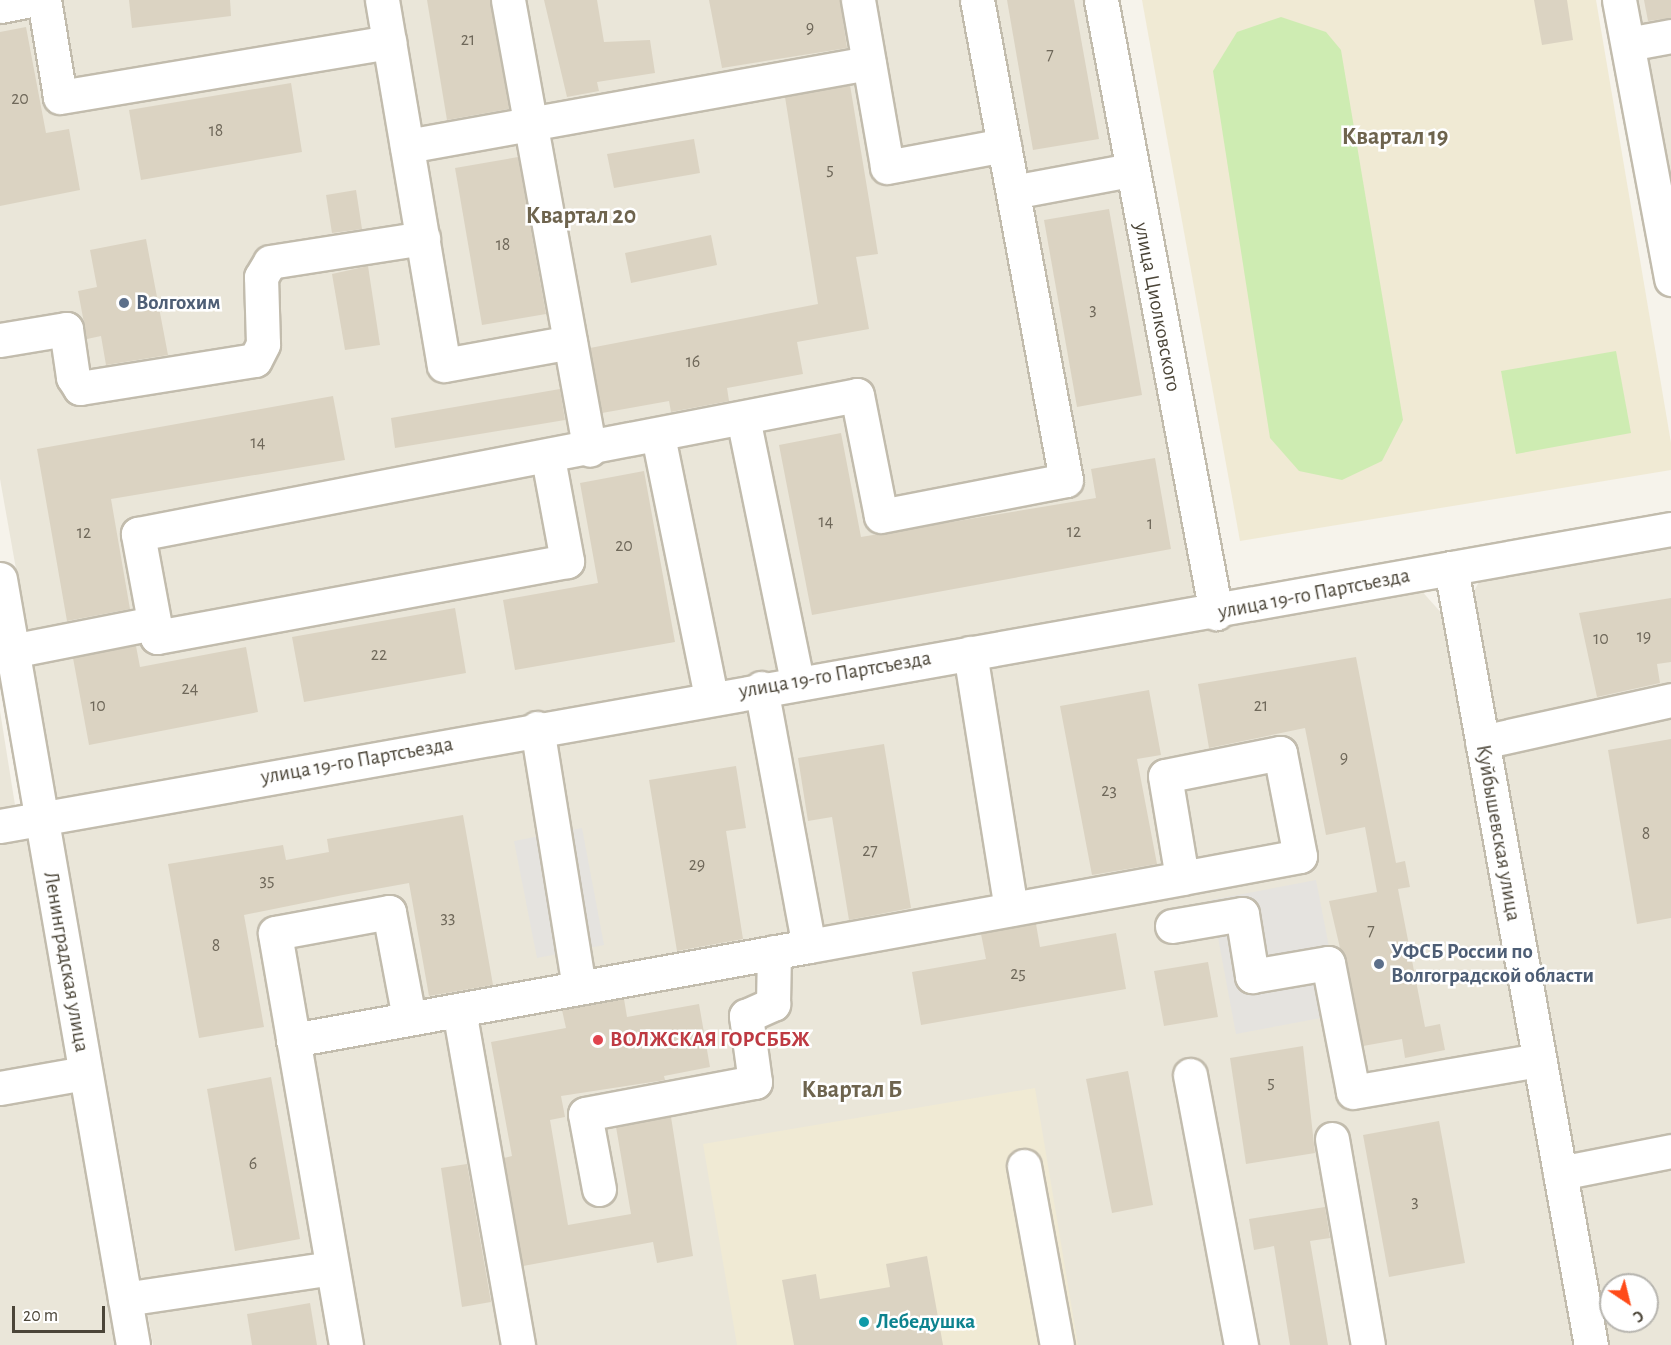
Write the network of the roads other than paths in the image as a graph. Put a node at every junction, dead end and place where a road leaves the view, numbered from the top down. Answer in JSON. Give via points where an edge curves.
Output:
{"nodes":[{"id":1,"x":32,"y":0,"type":"edge"},
{"id":2,"x":44,"y":0,"type":"edge"},
{"id":3,"x":382,"y":0,"type":"edge"},
{"id":4,"x":508,"y":0,"type":"edge"},
{"id":5,"x":858,"y":0,"type":"edge"},
{"id":6,"x":977,"y":0,"type":"edge"},
{"id":7,"x":1101,"y":0,"type":"edge"},
{"id":8,"x":1619,"y":0,"type":"edge"},
{"id":9,"x":0,"y":6,"type":"edge"},
{"id":10,"x":1671,"y":36,"type":"edge"},
{"id":11,"x":389,"y":42,"type":"junction"},
{"id":12,"x":1628,"y":44,"type":"junction"},
{"id":13,"x":869,"y":63,"type":"junction"},
{"id":14,"x":530,"y":125,"type":"junction"},
{"id":15,"x":1004,"y":145,"type":"junction"},
{"id":16,"x":407,"y":146,"type":"junction"},
{"id":17,"x":1131,"y":170,"type":"junction"},
{"id":18,"x":1013,"y":192,"type":"junction"},
{"id":19,"x":423,"y":238,"type":"junction"},
{"id":20,"x":1671,"y":279,"type":"edge"},
{"id":21,"x":0,"y":340,"type":"edge"},
{"id":22,"x":570,"y":342,"type":"junction"},
{"id":23,"x":743,"y":418,"type":"junction"},
{"id":24,"x":658,"y":436,"type":"junction"},
{"id":25,"x":590,"y":450,"type":"junction"},
{"id":26,"x":548,"y":458,"type":"junction"},
{"id":27,"x":1671,"y":528,"type":"edge"},
{"id":28,"x":1452,"y":568,"type":"junction"},
{"id":29,"x":0,"y":579,"type":"edge"},
{"id":30,"x":1216,"y":613,"type":"junction"},
{"id":31,"x":154,"y":623,"type":"junction"},
{"id":32,"x":12,"y":651,"type":"junction"},
{"id":33,"x":970,"y":653,"type":"junction"},
{"id":34,"x":797,"y":681,"type":"junction"},
{"id":35,"x":762,"y":688,"type":"junction"},
{"id":36,"x":711,"y":697,"type":"junction"},
{"id":37,"x":1671,"y":700,"type":"edge"},
{"id":38,"x":537,"y":728,"type":"junction"},
{"id":39,"x":1482,"y":742,"type":"junction"},
{"id":40,"x":42,"y":819,"type":"junction"},
{"id":41,"x":0,"y":826,"type":"edge"},
{"id":42,"x":1182,"y":878,"type":"junction"},
{"id":43,"x":1011,"y":909,"type":"junction"},
{"id":44,"x":1172,"y":926,"type":"dead end"},
{"id":45,"x":810,"y":946,"type":"junction"},
{"id":46,"x":774,"y":952,"type":"junction"},
{"id":47,"x":579,"y":988,"type":"junction"},
{"id":48,"x":459,"y":1010,"type":"junction"},
{"id":49,"x":409,"y":1018,"type":"junction"},
{"id":50,"x":293,"y":1040,"type":"junction"},
{"id":51,"x":1538,"y":1060,"type":"junction"},
{"id":52,"x":85,"y":1073,"type":"junction"},
{"id":53,"x":1190,"y":1075,"type":"dead end"},
{"id":54,"x":0,"y":1088,"type":"edge"},
{"id":55,"x":1332,"y":1139,"type":"dead end"},
{"id":56,"x":1671,"y":1151,"type":"edge"},
{"id":57,"x":1024,"y":1166,"type":"dead end"},
{"id":58,"x":1560,"y":1173,"type":"junction"},
{"id":59,"x":598,"y":1189,"type":"dead end"},
{"id":60,"x":332,"y":1268,"type":"junction"},
{"id":61,"x":125,"y":1299,"type":"junction"},
{"id":62,"x":133,"y":1345,"type":"edge"},
{"id":63,"x":346,"y":1345,"type":"edge"},
{"id":64,"x":518,"y":1345,"type":"edge"},
{"id":65,"x":1058,"y":1345,"type":"edge"},
{"id":66,"x":1241,"y":1345,"type":"edge"},
{"id":67,"x":1368,"y":1345,"type":"edge"},
{"id":68,"x":1591,"y":1345,"type":"edge"}],
"edges":[{"from":1,"to":9,"type":"street"},
{"from":2,"to":11,"type":"street","via":[[60,97]]},
{"from":3,"to":11,"type":"street"},
{"from":4,"to":14,"type":"street"},
{"from":5,"to":13,"type":"street"},
{"from":6,"to":15,"type":"street"},
{"from":7,"to":17,"type":"street","name":"улица Циолковского"},
{"from":8,"to":12,"type":"street"},
{"from":10,"to":12,"type":"street"},
{"from":11,"to":16,"type":"street"},
{"from":12,"to":20,"type":"street"},
{"from":13,"to":14,"type":"street"},
{"from":13,"to":15,"type":"street","via":[[888,166]]},
{"from":14,"to":16,"type":"street"},
{"from":14,"to":22,"type":"street"},
{"from":15,"to":18,"type":"street"},
{"from":16,"to":19,"type":"street"},
{"from":17,"to":18,"type":"street"},
{"from":17,"to":30,"type":"street","name":"улица Циолковского"},
{"from":18,"to":23,"type":"street","via":[[1066,480],[881,516],[857,395]]},
{"from":19,"to":21,"type":"street","via":[[270,262],[261,277],[263,344],[255,360],[80,388],[73,377],[66,329]]},
{"from":19,"to":22,"type":"street","via":[[444,365]]},
{"from":22,"to":25,"type":"street"},
{"from":23,"to":24,"type":"street"},
{"from":23,"to":34,"type":"street"},
{"from":24,"to":25,"type":"street"},
{"from":24,"to":36,"type":"street"},
{"from":25,"to":26,"type":"street"},
{"from":26,"to":31,"type":"street","via":[[138,534]]},
{"from":26,"to":31,"type":"street","via":[[567,561],[157,637]]},
{"from":27,"to":28,"type":"street","name":"улица 19-го Партсъезда"},
{"from":28,"to":30,"type":"street","name":"улица 19-го Партсъезда"},
{"from":28,"to":39,"type":"street","name":"Куйбышевская улица"},
{"from":29,"to":32,"type":"street","name":"Ленинградская улица"},
{"from":30,"to":33,"type":"street","name":"улица 19-го Партсъезда"},
{"from":31,"to":32,"type":"street"},
{"from":32,"to":40,"type":"street","name":"Ленинградская улица"},
{"from":33,"to":34,"type":"street","name":"улица 19-го Партсъезда"},
{"from":33,"to":43,"type":"street"},
{"from":34,"to":35,"type":"street","name":"улица 19-го Партсъезда"},
{"from":35,"to":36,"type":"street","name":"улица 19-го Партсъезда"},
{"from":35,"to":45,"type":"street"},
{"from":36,"to":38,"type":"street","name":"улица 19-го Партсъезда"},
{"from":37,"to":39,"type":"street"},
{"from":38,"to":40,"type":"street","name":"улица 19-го Партсъезда"},
{"from":38,"to":47,"type":"street"},
{"from":39,"to":51,"type":"street","name":"Куйбышевская улица"},
{"from":40,"to":41,"type":"street","name":"улица 19-го Партсъезда"},
{"from":40,"to":52,"type":"street","name":"Ленинградская улица"},
{"from":42,"to":42,"type":"street","via":[[1300,856],[1280,753],[1165,776]]},
{"from":42,"to":43,"type":"street"},
{"from":43,"to":45,"type":"street"},
{"from":44,"to":51,"type":"street","via":[[1242,914],[1252,976],[1328,963],[1353,1092]]},
{"from":45,"to":46,"type":"street"},
{"from":46,"to":47,"type":"street"},
{"from":46,"to":59,"type":"street","via":[[773,1004],[746,1016],[755,1082],[585,1114]]},
{"from":47,"to":48,"type":"street"},
{"from":48,"to":49,"type":"street"},
{"from":48,"to":64,"type":"street"},
{"from":49,"to":50,"type":"street"},
{"from":49,"to":50,"type":"street","via":[[389,912],[275,933]]},
{"from":50,"to":60,"type":"street"},
{"from":51,"to":58,"type":"street","name":"Куйбышевская улица"},
{"from":52,"to":54,"type":"street"},
{"from":52,"to":61,"type":"street","name":"Ленинградская улица"},
{"from":53,"to":66,"type":"street"},
{"from":55,"to":67,"type":"street"},
{"from":56,"to":58,"type":"street"},
{"from":57,"to":65,"type":"street"},
{"from":58,"to":68,"type":"street","name":"Куйбышевская улица"},
{"from":60,"to":61,"type":"street"},
{"from":60,"to":63,"type":"street"},
{"from":61,"to":62,"type":"street","name":"Ленинградская улица"}]}
